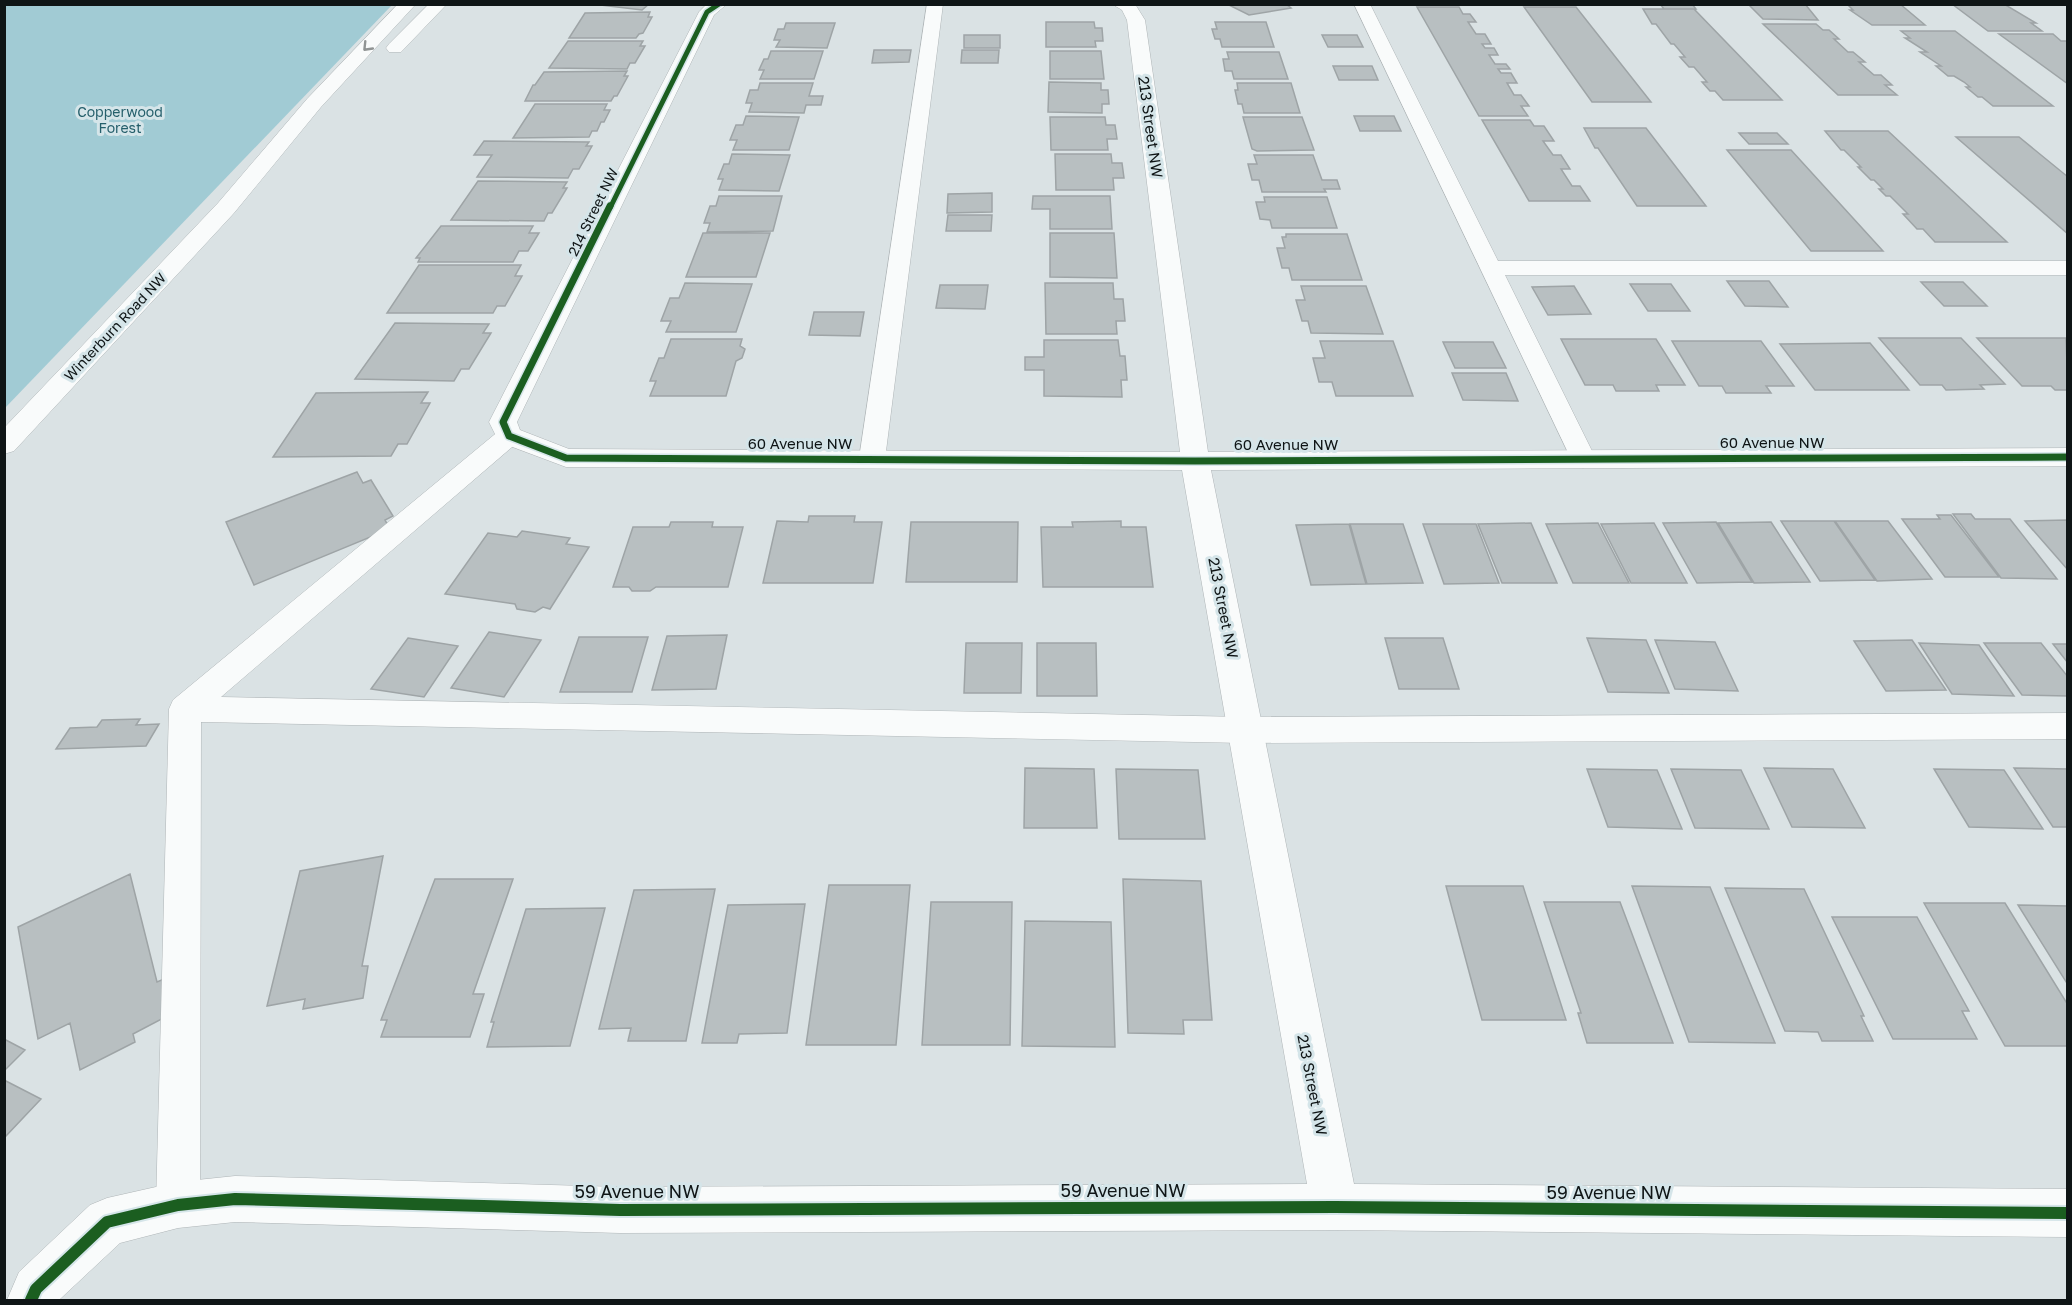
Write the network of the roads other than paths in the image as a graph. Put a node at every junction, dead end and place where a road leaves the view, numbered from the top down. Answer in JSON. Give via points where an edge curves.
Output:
{"nodes":[{"id":1,"x":408,"y":4,"type":"edge"},
{"id":2,"x":439,"y":4,"type":"edge"},
{"id":3,"x":719,"y":4,"type":"edge"},
{"id":4,"x":935,"y":4,"type":"edge"},
{"id":5,"x":1362,"y":4,"type":"edge"},
{"id":6,"x":1128,"y":5,"type":"edge"},
{"id":7,"x":384,"y":59,"type":"dead end"},
{"id":8,"x":347,"y":96,"type":"dead end"},
{"id":9,"x":226,"y":208,"type":"junction"},
{"id":10,"x":1492,"y":268,"type":"junction"},
{"id":11,"x":2067,"y":268,"type":"edge"},
{"id":12,"x":509,"y":436,"type":"junction"},
{"id":13,"x":4,"y":445,"type":"edge"},
{"id":14,"x":2067,"y":457,"type":"edge"},
{"id":15,"x":872,"y":459,"type":"junction"},
{"id":16,"x":1583,"y":459,"type":"junction"},
{"id":17,"x":1195,"y":460,"type":"junction"},
{"id":18,"x":185,"y":709,"type":"junction"},
{"id":19,"x":2067,"y":726,"type":"edge"},
{"id":20,"x":1245,"y":730,"type":"junction"},
{"id":21,"x":178,"y":1205,"type":"junction"},
{"id":22,"x":1335,"y":1207,"type":"junction"},
{"id":23,"x":2067,"y":1213,"type":"edge"},
{"id":24,"x":31,"y":1300,"type":"edge"}],
"edges":[{"from":1,"to":9,"type":"street","name":"Winterburn Road NW","one_way":true,"via":[[314,103]]},
{"from":2,"to":7,"type":"street"},
{"from":3,"to":12,"type":"street","name":"214 Street NW","via":[[707,12],[503,422]]},
{"from":4,"to":15,"type":"lane"},
{"from":5,"to":10,"type":"lane"},
{"from":6,"to":17,"type":"street","name":"213 Street NW","via":[[1136,20]]},
{"from":8,"to":9,"type":"street","name":"Winterburn Road NW"},
{"from":9,"to":13,"type":"street","name":"Winterburn Road NW"},
{"from":10,"to":11,"type":"lane"},
{"from":10,"to":16,"type":"lane"},
{"from":12,"to":15,"type":"street","name":"60 Avenue NW","via":[[566,458]]},
{"from":12,"to":18,"type":"lane"},
{"from":14,"to":16,"type":"street","name":"60 Avenue NW"},
{"from":15,"to":17,"type":"street","name":"60 Avenue NW"},
{"from":16,"to":17,"type":"street","name":"60 Avenue NW"},
{"from":17,"to":20,"type":"street","name":"213 Street NW"},
{"from":18,"to":20,"type":"lane"},
{"from":18,"to":21,"type":"lane"},
{"from":19,"to":20,"type":"lane"},
{"from":20,"to":22,"type":"street","name":"213 Street NW"},
{"from":21,"to":22,"type":"street","name":"59 Avenue NW","via":[[235,1199],[620,1210]]},
{"from":21,"to":24,"type":"street","via":[[107,1222],[36,1289]]},
{"from":22,"to":23,"type":"street","name":"59 Avenue NW"}]}
